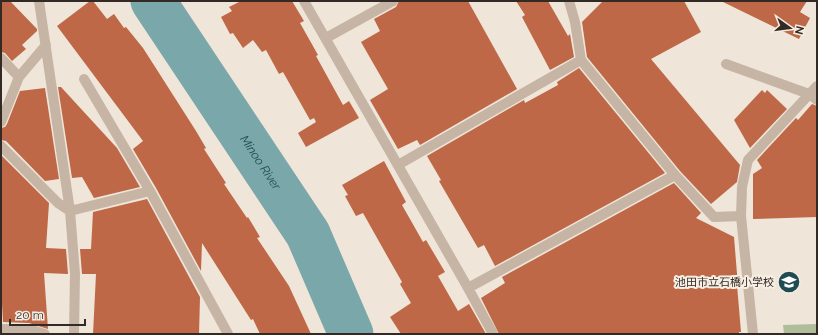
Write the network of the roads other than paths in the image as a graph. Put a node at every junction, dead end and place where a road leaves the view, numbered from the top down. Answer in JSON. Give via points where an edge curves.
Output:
{"nodes":[{"id":1,"x":39,"y":1,"type":"edge"},
{"id":2,"x":304,"y":1,"type":"edge"},
{"id":3,"x":393,"y":1,"type":"edge"},
{"id":4,"x":569,"y":1,"type":"edge"},
{"id":5,"x":326,"y":38,"type":"junction"},
{"id":6,"x":46,"y":45,"type":"junction"},
{"id":7,"x":1,"y":58,"type":"edge"},
{"id":8,"x":581,"y":60,"type":"junction"},
{"id":9,"x":726,"y":64,"type":"dead end"},
{"id":10,"x":19,"y":77,"type":"junction"},
{"id":11,"x":84,"y":79,"type":"dead end"},
{"id":12,"x":817,"y":86,"type":"edge"},
{"id":13,"x":813,"y":97,"type":"edge"},
{"id":14,"x":1,"y":122,"type":"edge"},
{"id":15,"x":1,"y":146,"type":"edge"},
{"id":16,"x":398,"y":165,"type":"junction"},
{"id":17,"x":675,"y":175,"type":"junction"},
{"id":18,"x":150,"y":191,"type":"junction"},
{"id":19,"x":70,"y":211,"type":"junction"},
{"id":20,"x":741,"y":216,"type":"junction"},
{"id":21,"x":468,"y":288,"type":"junction"},
{"id":22,"x":1,"y":329,"type":"edge"},
{"id":23,"x":45,"y":334,"type":"edge"},
{"id":24,"x":74,"y":334,"type":"edge"},
{"id":25,"x":228,"y":334,"type":"edge"},
{"id":26,"x":493,"y":334,"type":"edge"},
{"id":27,"x":752,"y":334,"type":"edge"}],
"edges":[{"from":1,"to":6,"type":"street"},
{"from":2,"to":5,"type":"street"},
{"from":3,"to":5,"type":"street"},
{"from":4,"to":8,"type":"street"},
{"from":5,"to":16,"type":"street"},
{"from":6,"to":10,"type":"street"},
{"from":6,"to":19,"type":"street"},
{"from":7,"to":10,"type":"street"},
{"from":8,"to":16,"type":"street"},
{"from":8,"to":17,"type":"street"},
{"from":9,"to":13,"type":"street"},
{"from":10,"to":14,"type":"street"},
{"from":11,"to":18,"type":"street"},
{"from":12,"to":13,"type":"street"},
{"from":13,"to":20,"type":"street","via":[[748,160],[742,187]]},
{"from":15,"to":19,"type":"street"},
{"from":16,"to":21,"type":"street"},
{"from":17,"to":20,"type":"street","via":[[714,217]]},
{"from":17,"to":21,"type":"street"},
{"from":18,"to":19,"type":"street"},
{"from":18,"to":25,"type":"street"},
{"from":19,"to":24,"type":"street","via":[[75,274]]},
{"from":20,"to":27,"type":"street"},
{"from":21,"to":26,"type":"street"},
{"from":22,"to":23,"type":"street","via":[[29,329]]}]}
